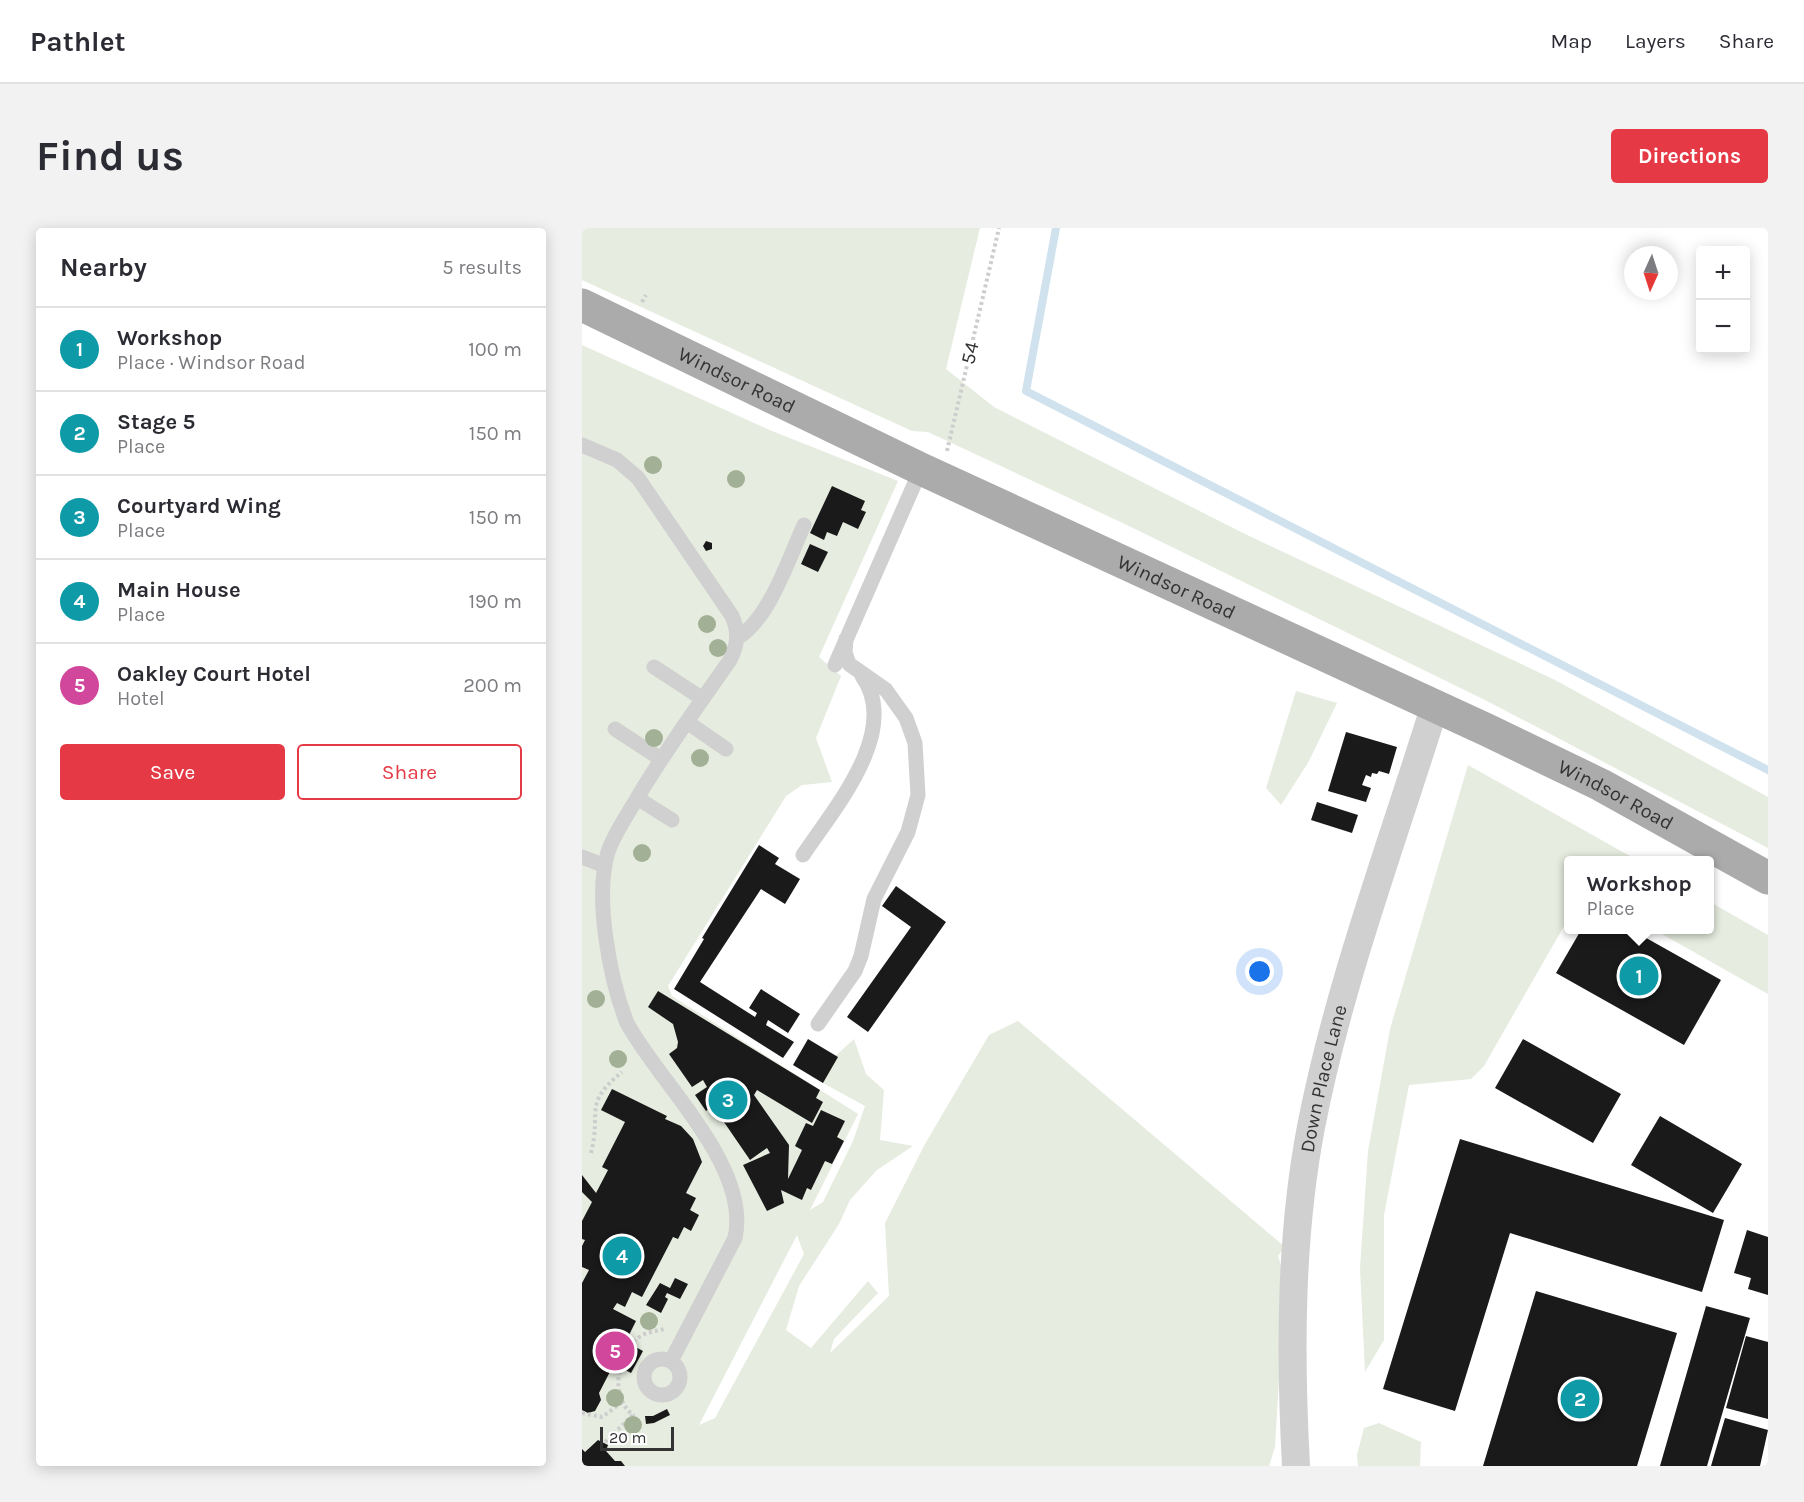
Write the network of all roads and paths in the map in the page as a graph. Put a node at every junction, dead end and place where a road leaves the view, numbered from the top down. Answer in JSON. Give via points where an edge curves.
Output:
{"nodes":[{"id":1,"x":999,"y":228,"type":"edge"},
{"id":2,"x":582,"y":305,"type":"edge"},
{"id":3,"x":582,"y":445,"type":"edge"},
{"id":4,"x":931,"y":473,"type":"junction"},
{"id":5,"x":804,"y":525,"type":"dead end"},
{"id":6,"x":737,"y":638,"type":"junction"},
{"id":7,"x":846,"y":639,"type":"junction"},
{"id":8,"x":835,"y":665,"type":"dead end"},
{"id":9,"x":654,"y":667,"type":"dead end"},
{"id":10,"x":861,"y":674,"type":"junction"},
{"id":11,"x":704,"y":699,"type":"junction"},
{"id":12,"x":1435,"y":705,"type":"junction"},
{"id":13,"x":687,"y":722,"type":"junction"},
{"id":14,"x":615,"y":729,"type":"dead end"},
{"id":15,"x":726,"y":749,"type":"dead end"},
{"id":16,"x":661,"y":759,"type":"junction"},
{"id":17,"x":637,"y":798,"type":"junction"},
{"id":18,"x":672,"y":820,"type":"dead end"},
{"id":19,"x":803,"y":855,"type":"dead end"},
{"id":20,"x":582,"y":857,"type":"edge"},
{"id":21,"x":605,"y":866,"type":"junction"},
{"id":22,"x":1768,"y":878,"type":"edge"},
{"id":23,"x":818,"y":1024,"type":"dead end"},
{"id":24,"x":622,"y":1072,"type":"dead end"},
{"id":25,"x":591,"y":1153,"type":"dead end"},
{"id":26,"x":671,"y":1326,"type":"dead end"},
{"id":27,"x":620,"y":1353,"type":"dead end"},
{"id":28,"x":627,"y":1356,"type":"junction"},
{"id":29,"x":671,"y":1361,"type":"dead end"},
{"id":30,"x":621,"y":1403,"type":"junction"},
{"id":31,"x":582,"y":1413,"type":"edge"},
{"id":32,"x":605,"y":1442,"type":"dead end"},
{"id":33,"x":1296,"y":1466,"type":"edge"}],
"edges":[{"from":1,"to":4,"type":"path","name":"54"},
{"from":2,"to":4,"type":"main road","name":"Windsor Road"},
{"from":3,"to":6,"type":"lane","via":[[616,460],[638,478],[732,616]]},
{"from":4,"to":7,"type":"lane"},
{"from":4,"to":12,"type":"main road","name":"Windsor Road"},
{"from":5,"to":6,"type":"lane","via":[[765,606],[750,630]]},
{"from":6,"to":11,"type":"lane","via":[[730,660]]},
{"from":7,"to":8,"type":"lane"},
{"from":7,"to":10,"type":"lane","via":[[846,657]]},
{"from":9,"to":11,"type":"lane"},
{"from":10,"to":19,"type":"lane","via":[[871,690],[874,713],[865,756]]},
{"from":10,"to":23,"type":"lane","via":[[886,690],[906,718],[915,743],[918,795],[909,832],[874,899],[858,963]]},
{"from":11,"to":13,"type":"lane"},
{"from":12,"to":22,"type":"main road","name":"Windsor Road","via":[[1601,785]]},
{"from":12,"to":33,"type":"street","name":"Down Place Lane","via":[[1359,943],[1311,1129],[1294,1276]]},
{"from":13,"to":15,"type":"lane"},
{"from":13,"to":16,"type":"lane"},
{"from":14,"to":16,"type":"lane"},
{"from":16,"to":17,"type":"lane"},
{"from":17,"to":18,"type":"lane"},
{"from":17,"to":21,"type":"lane","via":[[613,840]]},
{"from":20,"to":21,"type":"lane"},
{"from":21,"to":29,"type":"lane","via":[[608,936],[624,1016],[720,1160],[736,1201],[735,1238]]},
{"from":24,"to":25,"type":"path","via":[[596,1097]]},
{"from":26,"to":28,"type":"path","via":[[637,1339]]},
{"from":27,"to":28,"type":"path"},
{"from":28,"to":30,"type":"path","via":[[618,1375]]},
{"from":30,"to":31,"type":"path","via":[[602,1417]]},
{"from":30,"to":32,"type":"path","via":[[633,1415]]}]}
